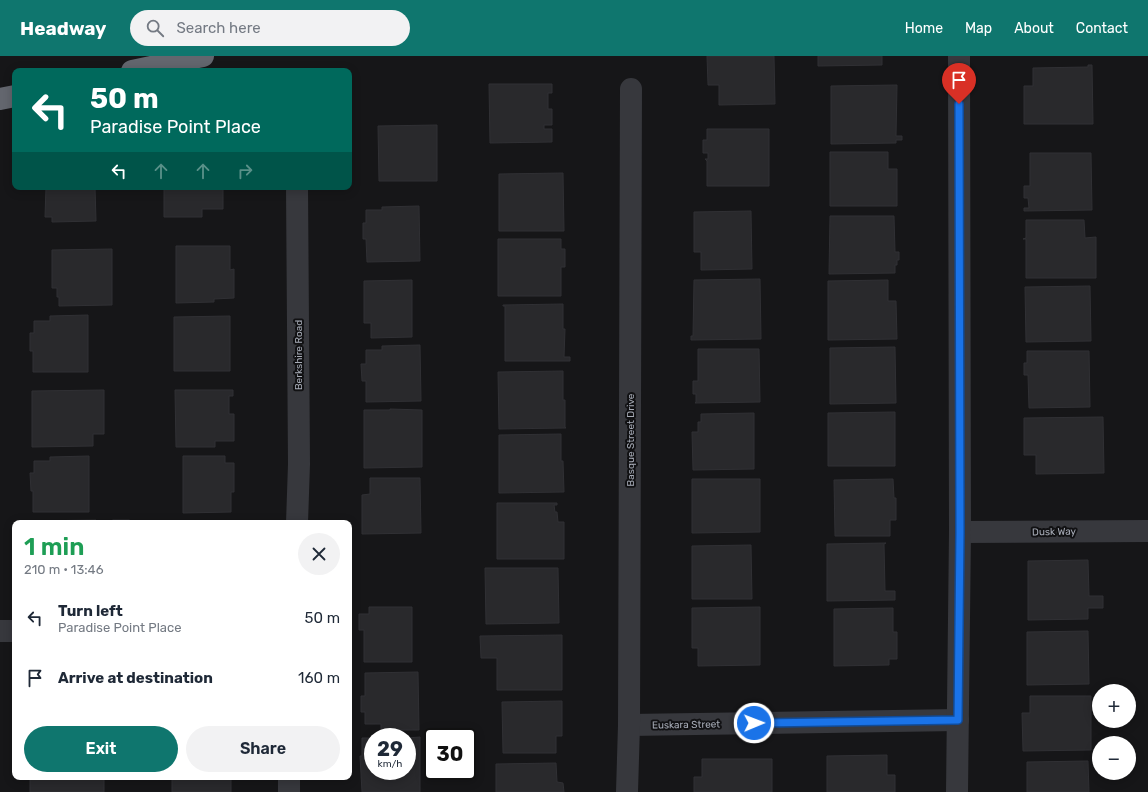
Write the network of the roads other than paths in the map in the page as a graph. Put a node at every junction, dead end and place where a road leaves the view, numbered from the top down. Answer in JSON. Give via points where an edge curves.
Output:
{"nodes":[{"id":1,"x":203,"y":56,"type":"edge"},
{"id":2,"x":959,"y":56,"type":"edge"},
{"id":3,"x":146,"y":68,"type":"edge"},
{"id":4,"x":630,"y":89,"type":"dead end"},
{"id":5,"x":12,"y":97,"type":"edge"},
{"id":6,"x":0,"y":99,"type":"edge"},
{"id":7,"x":297,"y":190,"type":"edge"},
{"id":8,"x":297,"y":520,"type":"edge"},
{"id":9,"x":1148,"y":531,"type":"edge"},
{"id":10,"x":960,"y":532,"type":"junction"},
{"id":11,"x":0,"y":631,"type":"edge"},
{"id":12,"x":12,"y":631,"type":"edge"},
{"id":13,"x":958,"y":720,"type":"junction"},
{"id":14,"x":629,"y":725,"type":"junction"},
{"id":15,"x":289,"y":780,"type":"edge"},
{"id":16,"x":289,"y":792,"type":"edge"},
{"id":17,"x":627,"y":792,"type":"edge"},
{"id":18,"x":958,"y":792,"type":"edge"}],
"edges":[{"from":1,"to":3,"type":"highway"},
{"from":2,"to":10,"type":"street"},
{"from":4,"to":14,"type":"street","name":"Basque Street Drive"},
{"from":5,"to":6,"type":"highway"},
{"from":7,"to":8,"type":"street","name":"Berkshire Road"},
{"from":9,"to":10,"type":"street","name":"Dusk Way"},
{"from":10,"to":13,"type":"street"},
{"from":11,"to":12,"type":"street"},
{"from":13,"to":14,"type":"street","name":"Euskara Street"},
{"from":13,"to":18,"type":"street"},
{"from":14,"to":17,"type":"street","name":"Basque Street Drive"},
{"from":15,"to":16,"type":"street"}]}
